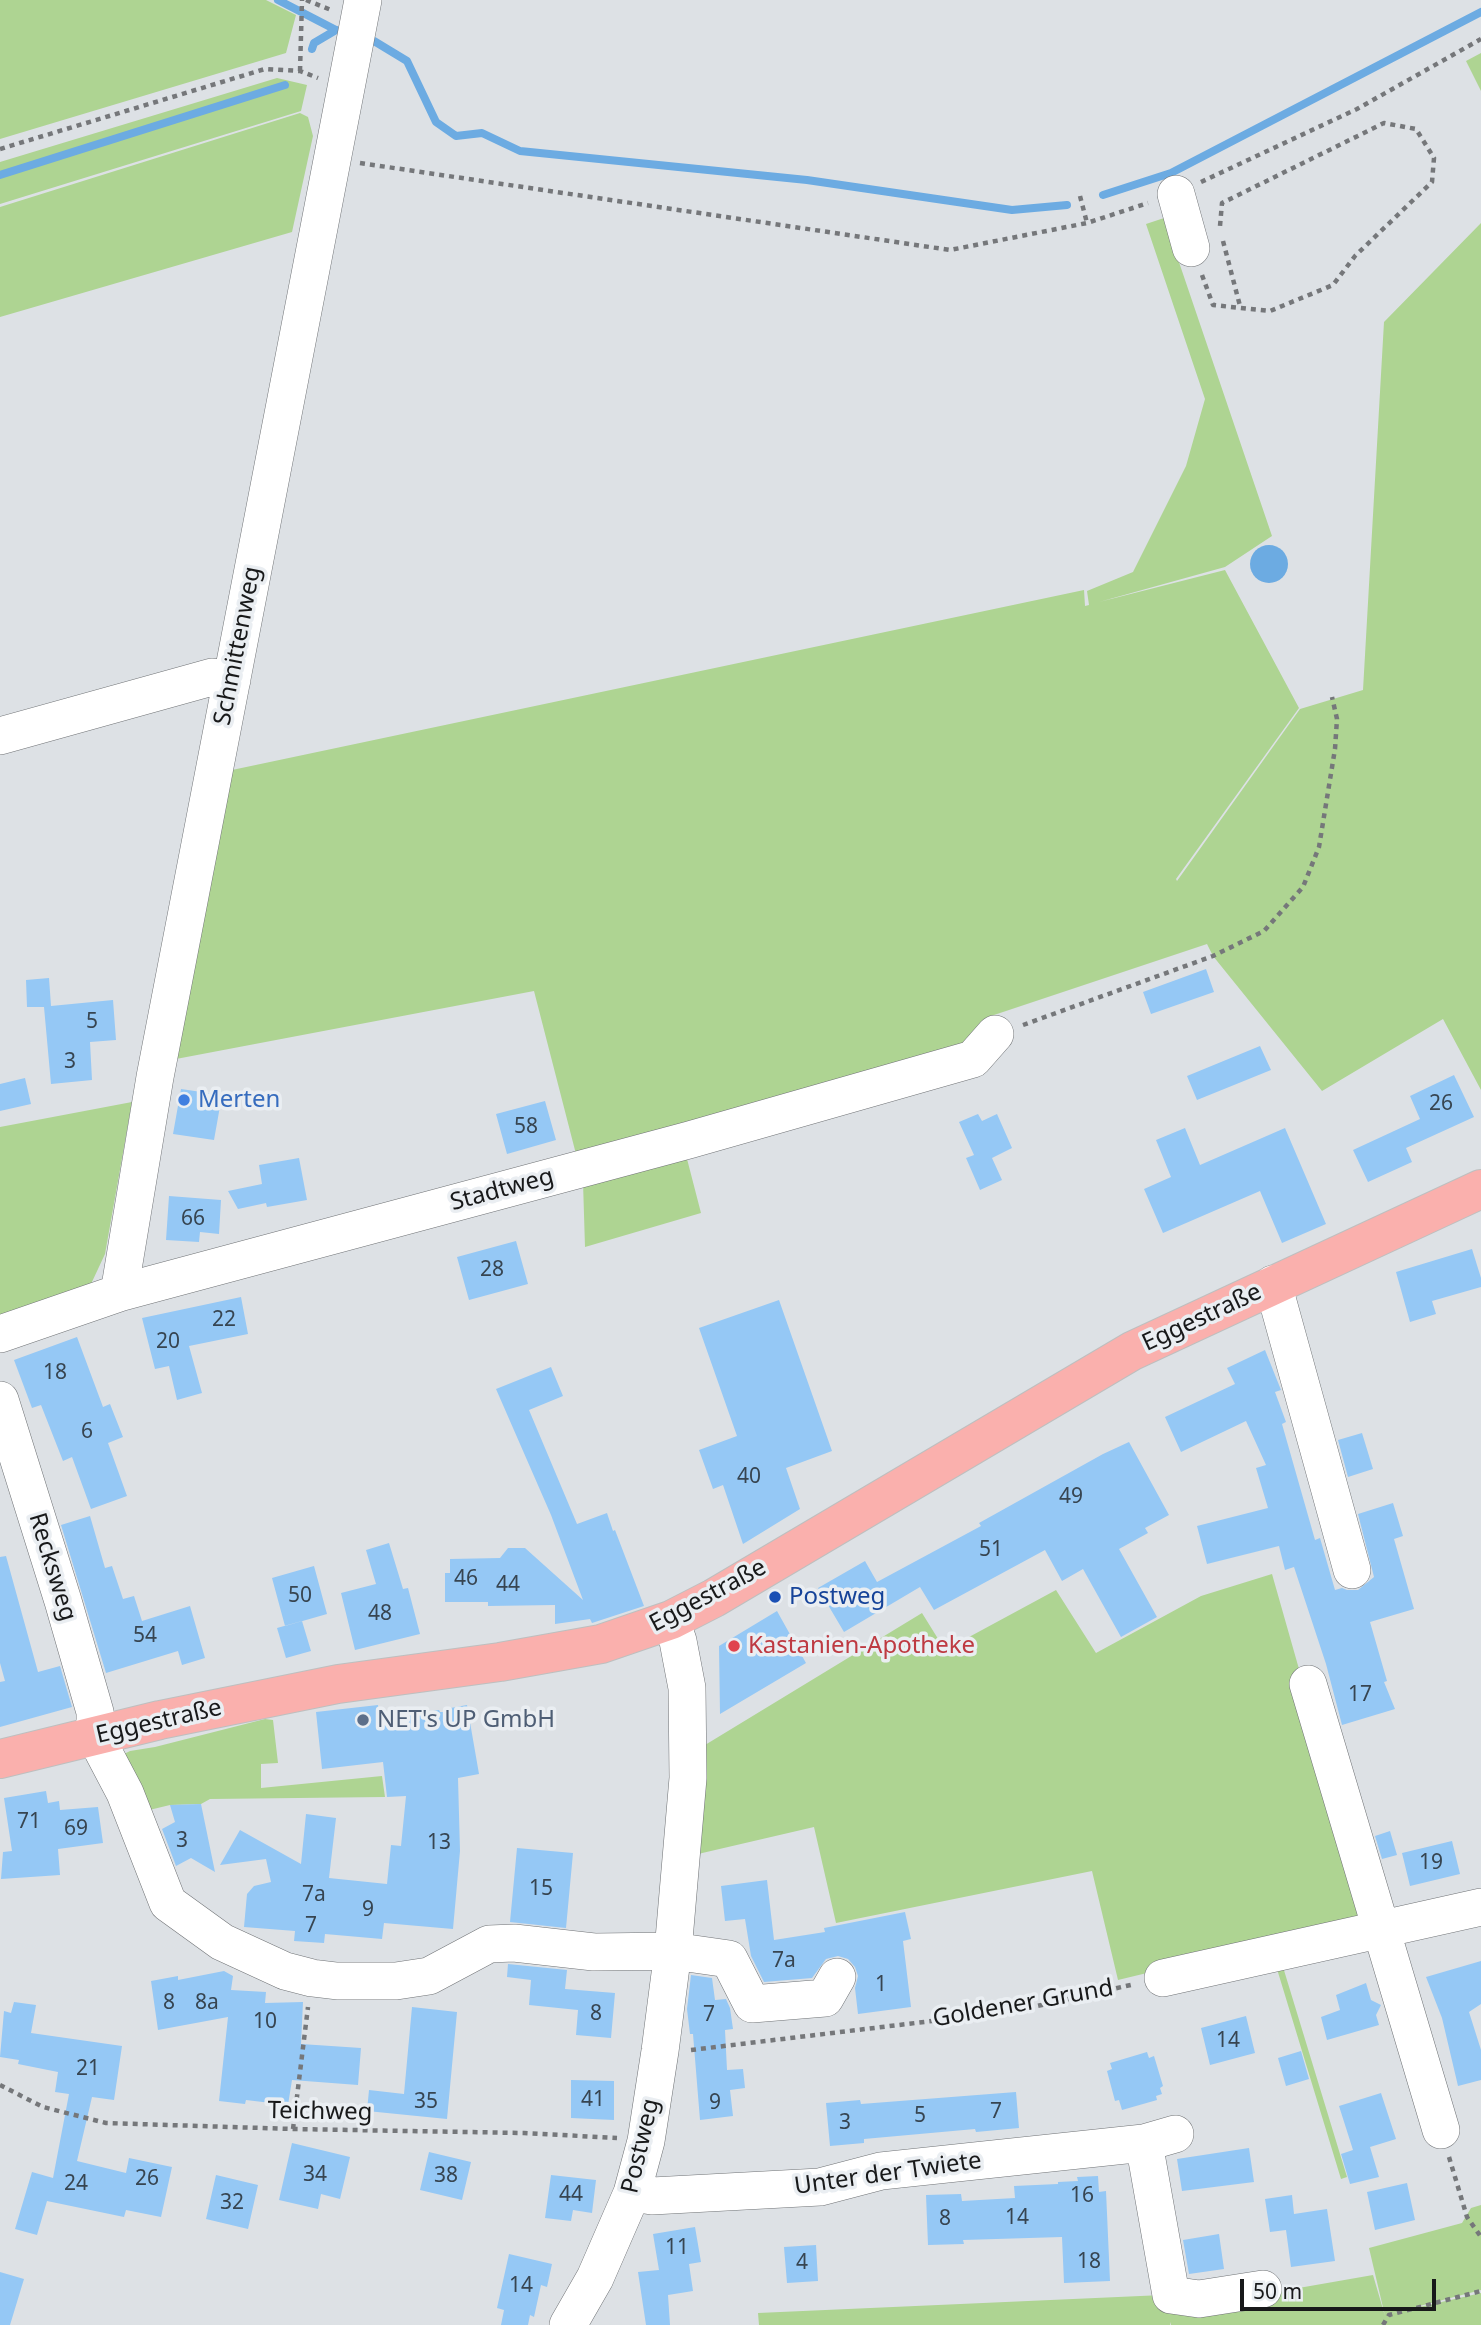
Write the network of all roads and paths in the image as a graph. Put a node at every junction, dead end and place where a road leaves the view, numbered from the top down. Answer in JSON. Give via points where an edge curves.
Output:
{"nodes":[{"id":1,"x":303,"y":0,"type":"edge"},
{"id":2,"x":363,"y":0,"type":"edge"},
{"id":3,"x":1481,"y":39,"type":"edge"},
{"id":4,"x":300,"y":71,"type":"junction"},
{"id":5,"x":345,"y":88,"type":"junction"},
{"id":6,"x":0,"y":149,"type":"edge"},
{"id":7,"x":333,"y":159,"type":"junction"},
{"id":8,"x":1176,"y":194,"type":"junction"},
{"id":9,"x":1080,"y":196,"type":"dead end"},
{"id":10,"x":1087,"y":223,"type":"junction"},
{"id":11,"x":1191,"y":248,"type":"joint"},
{"id":12,"x":1240,"y":306,"type":"junction"},
{"id":13,"x":232,"y":680,"type":"junction"},
{"id":14,"x":1332,"y":697,"type":"dead end"},
{"id":15,"x":0,"y":736,"type":"edge"},
{"id":16,"x":995,"y":1034,"type":"joint"},
{"id":17,"x":1481,"y":1189,"type":"edge"},
{"id":18,"x":1273,"y":1284,"type":"junction"},
{"id":19,"x":119,"y":1293,"type":"junction"},
{"id":20,"x":0,"y":1334,"type":"edge"},
{"id":21,"x":0,"y":1400,"type":"edge"},
{"id":22,"x":1352,"y":1570,"type":"dead end"},
{"id":23,"x":671,"y":1620,"type":"junction"},
{"id":24,"x":1308,"y":1684,"type":"dead end"},
{"id":25,"x":95,"y":1736,"type":"junction"},
{"id":26,"x":0,"y":1759,"type":"edge"},
{"id":27,"x":1481,"y":1907,"type":"edge"},
{"id":28,"x":1381,"y":1929,"type":"junction"},
{"id":29,"x":673,"y":1951,"type":"junction"},
{"id":30,"x":837,"y":1977,"type":"dead end"},
{"id":31,"x":312,"y":1978,"type":"junction"},
{"id":32,"x":1163,"y":1978,"type":"joint"},
{"id":33,"x":660,"y":2051,"type":"junction"},
{"id":34,"x":0,"y":2085,"type":"edge"},
{"id":35,"x":293,"y":2129,"type":"junction"},
{"id":36,"x":1441,"y":2130,"type":"joint"},
{"id":37,"x":646,"y":2141,"type":"junction"},
{"id":38,"x":632,"y":2193,"type":"junction"},
{"id":39,"x":1481,"y":2237,"type":"edge"},
{"id":40,"x":1263,"y":2289,"type":"dead end"},
{"id":41,"x":1481,"y":2291,"type":"edge"},
{"id":42,"x":568,"y":2325,"type":"edge"},
{"id":43,"x":1382,"y":2325,"type":"edge"}],
"edges":[{"from":1,"to":4,"type":"path"},
{"from":2,"to":5,"type":"street","name":"Schmittenweg"},
{"from":3,"to":8,"type":"path","via":[[1357,108]]},
{"from":4,"to":5,"type":"path"},
{"from":4,"to":6,"type":"path","via":[[265,69]]},
{"from":5,"to":7,"type":"street","name":"Schmittenweg"},
{"from":7,"to":10,"type":"path","via":[[950,250]]},
{"from":7,"to":13,"type":"street","name":"Schmittenweg"},
{"from":8,"to":10,"type":"path"},
{"from":8,"to":11,"type":"street"},
{"from":9,"to":10,"type":"path"},
{"from":11,"to":12,"type":"path","via":[[1213,305]]},
{"from":12,"to":12,"type":"path","via":[[1219,221],[1222,202],[1384,123],[1416,128],[1434,158],[1432,183],[1356,256],[1333,285],[1270,311]]},
{"from":13,"to":15,"type":"street","via":[[212,677]]},
{"from":13,"to":19,"type":"street","name":"Schmittenweg","via":[[155,1077]]},
{"from":14,"to":16,"type":"path","via":[[1337,719],[1335,749],[1319,846],[1303,887],[1264,931],[1213,956]]},
{"from":16,"to":19,"type":"street","name":"Stadtweg","via":[[974,1059]]},
{"from":17,"to":18,"type":"main road","name":"Eggestraße"},
{"from":18,"to":22,"type":"street","name":"Eggestraße"},
{"from":18,"to":23,"type":"main road","name":"Eggestraße","via":[[1132,1350]]},
{"from":19,"to":20,"type":"street","name":"Stadtweg"},
{"from":21,"to":25,"type":"street","name":"Recksweg","via":[[64,1601],[95,1712]]},
{"from":23,"to":25,"type":"main road","name":"Eggestraße","via":[[601,1644],[338,1684]]},
{"from":23,"to":29,"type":"street","name":"Postweg","via":[[687,1688],[688,1778]]},
{"from":24,"to":28,"type":"street"},
{"from":25,"to":26,"type":"main road","name":"Eggestraße"},
{"from":25,"to":31,"type":"street","via":[[125,1793],[168,1903],[222,1942],[285,1971]]},
{"from":27,"to":28,"type":"street"},
{"from":28,"to":32,"type":"street"},
{"from":28,"to":36,"type":"street"},
{"from":29,"to":30,"type":"street","via":[[729,1959],[752,2004],[825,1998]]},
{"from":29,"to":31,"type":"street","via":[[594,1952],[489,1944],[429,1976],[396,1981]]},
{"from":29,"to":33,"type":"street","name":"Postweg"},
{"from":31,"to":35,"type":"path"},
{"from":32,"to":33,"type":"path","name":"Goldener Grund","via":[[1015,2011]]},
{"from":33,"to":37,"type":"street","name":"Postweg"},
{"from":34,"to":35,"type":"path","name":"Teichweg","via":[[44,2107],[106,2123]]},
{"from":35,"to":37,"type":"path","name":"Teichweg","via":[[524,2133]]},
{"from":36,"to":39,"type":"path","via":[[1467,2217]]},
{"from":37,"to":38,"type":"street","name":"Postweg"},
{"from":38,"to":40,"type":"street","name":"Unter der Twiete","via":[[652,2196],[820,2186],[881,2171],[1160,2139],[1171,2295],[1199,2299]]},
{"from":38,"to":42,"type":"street","name":"Postweg","via":[[595,2278]]},
{"from":41,"to":43,"type":"path","via":[[1389,2315]]}]}
